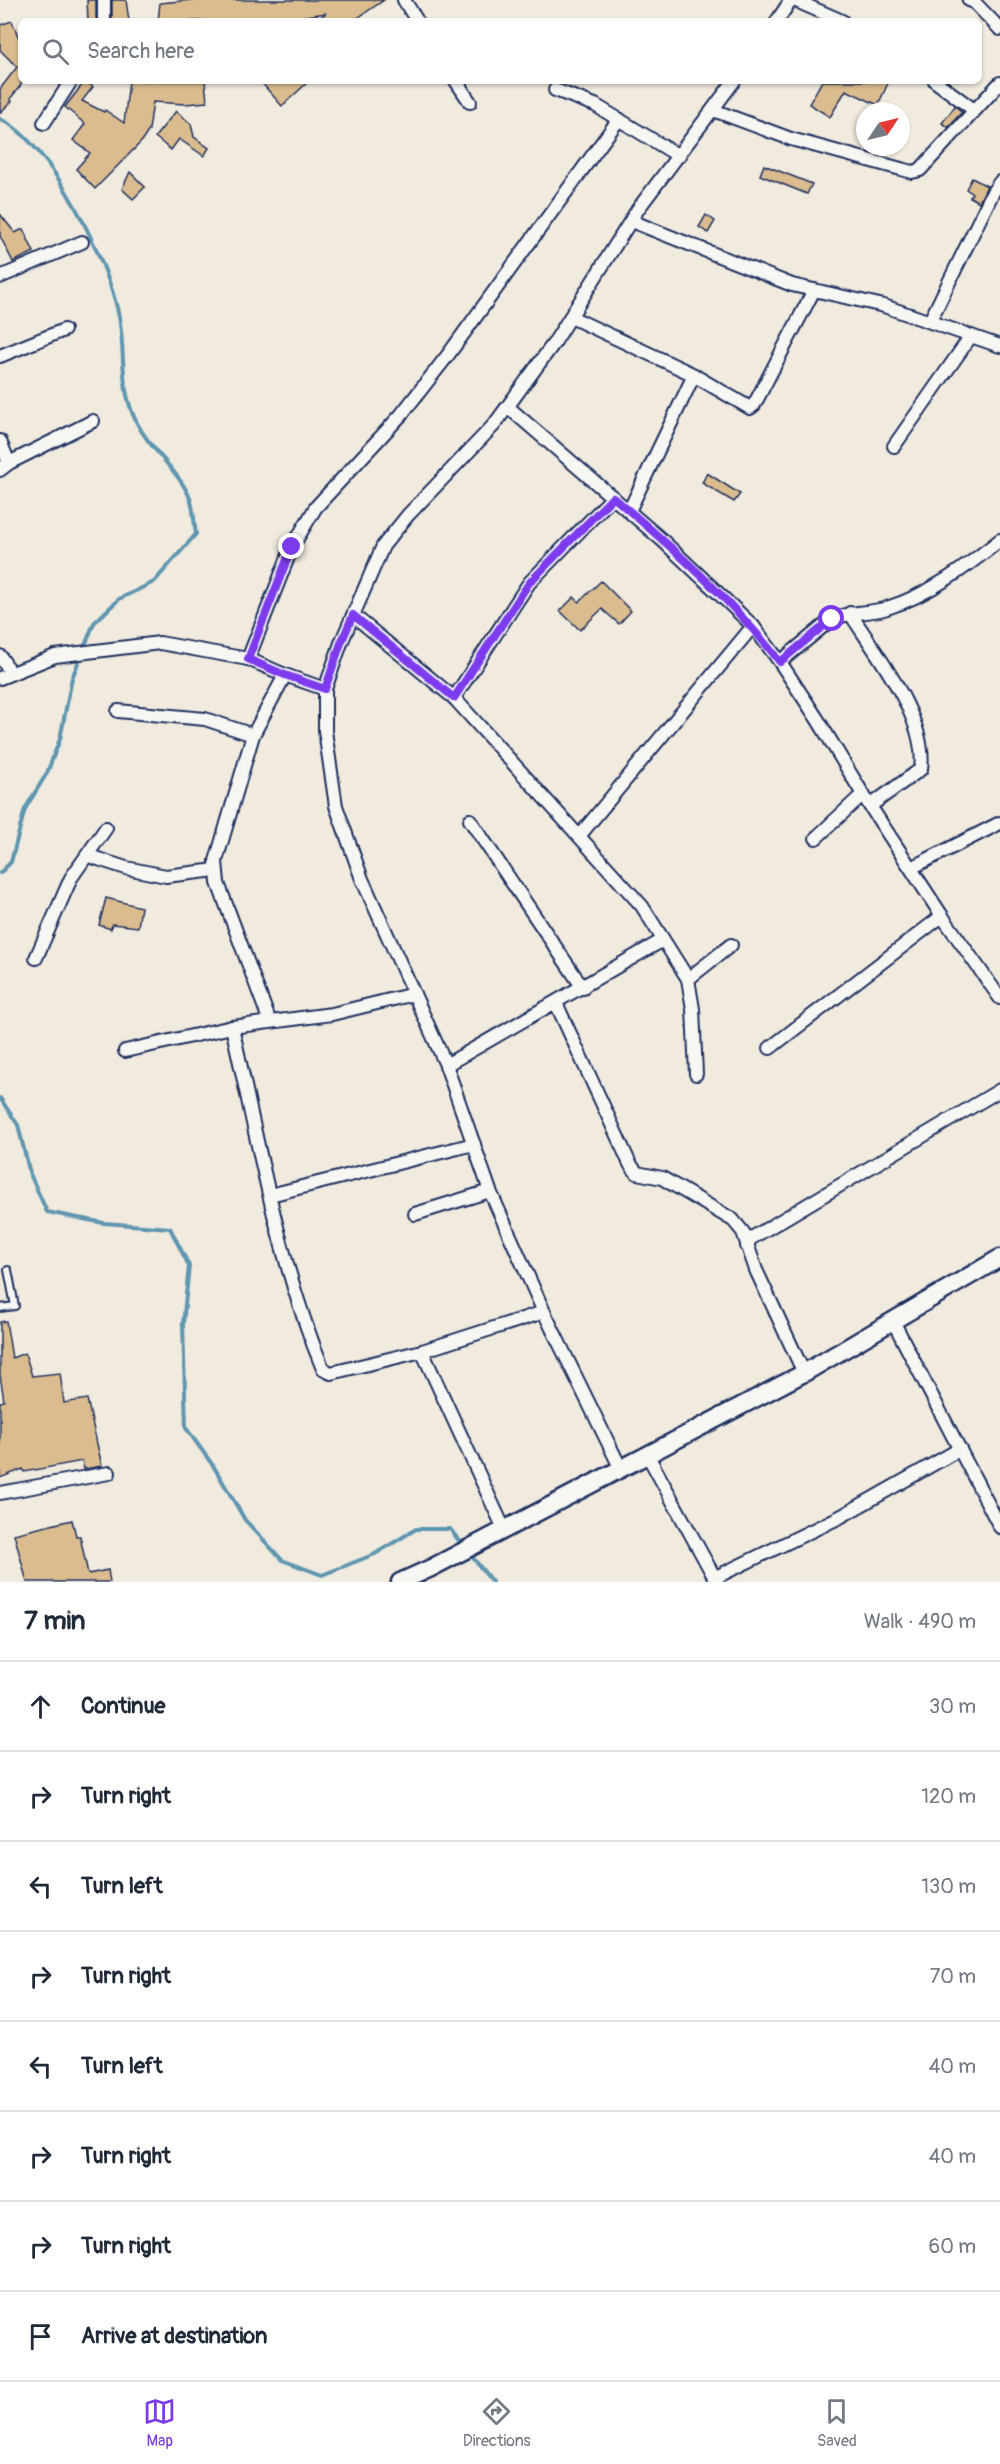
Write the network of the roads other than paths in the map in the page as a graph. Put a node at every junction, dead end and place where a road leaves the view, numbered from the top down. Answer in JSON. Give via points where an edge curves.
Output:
{"nodes":[{"id":1,"x":104,"y":0,"type":"edge"},
{"id":2,"x":404,"y":0,"type":"edge"},
{"id":3,"x":793,"y":0,"type":"edge"},
{"id":4,"x":969,"y":0,"type":"edge"},
{"id":5,"x":105,"y":18,"type":"edge"},
{"id":6,"x":415,"y":18,"type":"edge"},
{"id":7,"x":779,"y":18,"type":"edge"},
{"id":8,"x":835,"y":18,"type":"edge"},
{"id":9,"x":1000,"y":29,"type":"edge"},
{"id":10,"x":1000,"y":83,"type":"edge"},
{"id":11,"x":69,"y":84,"type":"edge"},
{"id":12,"x":458,"y":84,"type":"edge"},
{"id":13,"x":732,"y":84,"type":"edge"},
{"id":14,"x":939,"y":84,"type":"edge"},
{"id":15,"x":555,"y":90,"type":"dead end"},
{"id":16,"x":470,"y":102,"type":"dead end"},
{"id":17,"x":713,"y":110,"type":"junction"},
{"id":18,"x":974,"y":110,"type":"junction"},
{"id":19,"x":619,"y":119,"type":"junction"},
{"id":20,"x":44,"y":123,"type":"dead end"},
{"id":21,"x":679,"y":156,"type":"junction"},
{"id":22,"x":1000,"y":182,"type":"edge"},
{"id":23,"x":631,"y":221,"type":"junction"},
{"id":24,"x":82,"y":242,"type":"dead end"},
{"id":25,"x":0,"y":277,"type":"edge"},
{"id":26,"x":814,"y":290,"type":"junction"},
{"id":27,"x":571,"y":317,"type":"junction"},
{"id":28,"x":930,"y":321,"type":"junction"},
{"id":29,"x":64,"y":330,"type":"dead end"},
{"id":30,"x":971,"y":336,"type":"junction"},
{"id":31,"x":1000,"y":346,"type":"edge"},
{"id":32,"x":0,"y":356,"type":"edge"},
{"id":33,"x":694,"y":375,"type":"junction"},
{"id":34,"x":508,"y":407,"type":"junction"},
{"id":35,"x":93,"y":421,"type":"dead end"},
{"id":36,"x":0,"y":441,"type":"edge"},
{"id":37,"x":894,"y":446,"type":"dead end"},
{"id":38,"x":4,"y":466,"type":"edge"},
{"id":39,"x":613,"y":497,"type":"junction"},
{"id":40,"x":629,"y":511,"type":"junction"},
{"id":41,"x":1000,"y":540,"type":"edge"},
{"id":42,"x":850,"y":613,"type":"junction"},
{"id":43,"x":353,"y":615,"type":"junction"},
{"id":44,"x":753,"y":626,"type":"junction"},
{"id":45,"x":0,"y":656,"type":"edge"},
{"id":46,"x":248,"y":659,"type":"junction"},
{"id":47,"x":780,"y":662,"type":"junction"},
{"id":48,"x":6,"y":675,"type":"edge"},
{"id":49,"x":285,"y":675,"type":"junction"},
{"id":50,"x":325,"y":689,"type":"junction"},
{"id":51,"x":454,"y":698,"type":"junction"},
{"id":52,"x":117,"y":711,"type":"dead end"},
{"id":53,"x":253,"y":735,"type":"junction"},
{"id":54,"x":863,"y":794,"type":"junction"},
{"id":55,"x":870,"y":806,"type":"junction"},
{"id":56,"x":470,"y":820,"type":"dead end"},
{"id":57,"x":1000,"y":824,"type":"edge"},
{"id":58,"x":106,"y":828,"type":"dead end"},
{"id":59,"x":580,"y":835,"type":"junction"},
{"id":60,"x":816,"y":838,"type":"dead end"},
{"id":61,"x":89,"y":856,"type":"junction"},
{"id":62,"x":911,"y":868,"type":"junction"},
{"id":63,"x":216,"y":870,"type":"junction"},
{"id":64,"x":942,"y":916,"type":"junction"},
{"id":65,"x":663,"y":940,"type":"junction"},
{"id":66,"x":731,"y":945,"type":"dead end"},
{"id":67,"x":36,"y":958,"type":"dead end"},
{"id":68,"x":1000,"y":973,"type":"edge"},
{"id":69,"x":688,"y":979,"type":"junction"},
{"id":70,"x":987,"y":979,"type":"junction"},
{"id":71,"x":583,"y":988,"type":"junction"},
{"id":72,"x":414,"y":994,"type":"junction"},
{"id":73,"x":1000,"y":998,"type":"edge"},
{"id":74,"x":556,"y":1003,"type":"junction"},
{"id":75,"x":270,"y":1022,"type":"junction"},
{"id":76,"x":232,"y":1027,"type":"junction"},
{"id":77,"x":770,"y":1048,"type":"dead end"},
{"id":78,"x":125,"y":1051,"type":"dead end"},
{"id":79,"x":446,"y":1065,"type":"junction"},
{"id":80,"x":696,"y":1074,"type":"dead end"},
{"id":81,"x":1000,"y":1090,"type":"edge"},
{"id":82,"x":474,"y":1144,"type":"junction"},
{"id":83,"x":490,"y":1191,"type":"junction"},
{"id":84,"x":270,"y":1195,"type":"junction"},
{"id":85,"x":415,"y":1215,"type":"dead end"},
{"id":86,"x":747,"y":1246,"type":"junction"},
{"id":87,"x":1000,"y":1258,"type":"edge"},
{"id":88,"x":8,"y":1270,"type":"dead end"},
{"id":89,"x":0,"y":1308,"type":"edge"},
{"id":90,"x":544,"y":1312,"type":"junction"},
{"id":91,"x":893,"y":1321,"type":"junction"},
{"id":92,"x":422,"y":1351,"type":"junction"},
{"id":93,"x":804,"y":1373,"type":"junction"},
{"id":94,"x":960,"y":1449,"type":"junction"},
{"id":95,"x":647,"y":1454,"type":"junction"},
{"id":96,"x":620,"y":1467,"type":"junction"},
{"id":97,"x":109,"y":1473,"type":"dead end"},
{"id":98,"x":0,"y":1493,"type":"edge"},
{"id":99,"x":1000,"y":1527,"type":"edge"},
{"id":100,"x":504,"y":1529,"type":"junction"},
{"id":101,"x":716,"y":1580,"type":"edge"},
{"id":102,"x":400,"y":1582,"type":"edge"}],
"edges":[{"from":1,"to":5,"type":"street"},
{"from":2,"to":6,"type":"street"},
{"from":3,"to":7,"type":"street"},
{"from":3,"to":8,"type":"street"},
{"from":4,"to":9,"type":"street"},
{"from":10,"to":18,"type":"street"},
{"from":11,"to":20,"type":"street"},
{"from":12,"to":16,"type":"street"},
{"from":13,"to":17,"type":"street"},
{"from":14,"to":18,"type":"street"},
{"from":15,"to":19,"type":"street"},
{"from":17,"to":18,"type":"street","via":[[791,139],[912,172],[920,170]]},
{"from":17,"to":21,"type":"street"},
{"from":19,"to":21,"type":"street"},
{"from":19,"to":46,"type":"street","via":[[448,355],[401,415],[316,507],[292,547]]},
{"from":21,"to":23,"type":"street"},
{"from":22,"to":28,"type":"street"},
{"from":23,"to":26,"type":"street","via":[[792,285]]},
{"from":23,"to":27,"type":"street"},
{"from":24,"to":25,"type":"street"},
{"from":26,"to":28,"type":"street"},
{"from":26,"to":33,"type":"street","via":[[754,405],[747,407]]},
{"from":27,"to":33,"type":"street"},
{"from":27,"to":34,"type":"street"},
{"from":28,"to":30,"type":"street"},
{"from":29,"to":32,"type":"street"},
{"from":30,"to":31,"type":"street"},
{"from":30,"to":37,"type":"street"},
{"from":33,"to":40,"type":"street"},
{"from":34,"to":39,"type":"street"},
{"from":34,"to":43,"type":"street","via":[[383,546]]},
{"from":35,"to":38,"type":"street"},
{"from":36,"to":38,"type":"street"},
{"from":39,"to":40,"type":"street"},
{"from":39,"to":51,"type":"street","via":[[529,583]]},
{"from":40,"to":44,"type":"street"},
{"from":41,"to":42,"type":"street","via":[[962,569],[913,598],[885,609]]},
{"from":42,"to":47,"type":"street","via":[[832,619]]},
{"from":42,"to":55,"type":"street","via":[[908,704],[923,757],[921,769]]},
{"from":43,"to":50,"type":"street"},
{"from":43,"to":51,"type":"street"},
{"from":44,"to":47,"type":"street"},
{"from":44,"to":59,"type":"street"},
{"from":45,"to":48,"type":"street"},
{"from":46,"to":48,"type":"street","via":[[160,643],[55,656]]},
{"from":46,"to":49,"type":"street"},
{"from":47,"to":54,"type":"street"},
{"from":49,"to":50,"type":"street"},
{"from":49,"to":53,"type":"street"},
{"from":50,"to":72,"type":"street","via":[[336,806],[362,879]]},
{"from":51,"to":59,"type":"street"},
{"from":52,"to":53,"type":"street","via":[[206,719]]},
{"from":53,"to":63,"type":"street"},
{"from":54,"to":55,"type":"street"},
{"from":54,"to":60,"type":"street"},
{"from":55,"to":62,"type":"street"},
{"from":56,"to":71,"type":"street"},
{"from":57,"to":62,"type":"street"},
{"from":58,"to":61,"type":"street"},
{"from":59,"to":65,"type":"street","via":[[642,906]]},
{"from":61,"to":63,"type":"street","via":[[166,876]]},
{"from":61,"to":67,"type":"street","via":[[71,878]]},
{"from":62,"to":64,"type":"street"},
{"from":63,"to":75,"type":"street"},
{"from":64,"to":70,"type":"street"},
{"from":64,"to":77,"type":"street"},
{"from":65,"to":69,"type":"street"},
{"from":65,"to":71,"type":"street"},
{"from":66,"to":69,"type":"street"},
{"from":68,"to":70,"type":"street"},
{"from":69,"to":80,"type":"street"},
{"from":70,"to":73,"type":"street"},
{"from":71,"to":74,"type":"street"},
{"from":72,"to":75,"type":"street","via":[[332,1014]]},
{"from":72,"to":79,"type":"street"},
{"from":74,"to":79,"type":"street"},
{"from":74,"to":86,"type":"street","via":[[637,1173],[662,1178],[733,1220],[743,1232]]},
{"from":75,"to":76,"type":"street"},
{"from":76,"to":78,"type":"street"},
{"from":76,"to":84,"type":"street"},
{"from":79,"to":82,"type":"street"},
{"from":81,"to":86,"type":"street","via":[[750,1239]]},
{"from":82,"to":83,"type":"street"},
{"from":82,"to":84,"type":"street"},
{"from":83,"to":85,"type":"street"},
{"from":83,"to":90,"type":"street"},
{"from":84,"to":92,"type":"street","via":[[323,1369],[332,1373]]},
{"from":86,"to":93,"type":"street"},
{"from":87,"to":91,"type":"main road"},
{"from":88,"to":89,"type":"lane","via":[[15,1305]]},
{"from":90,"to":92,"type":"street"},
{"from":90,"to":96,"type":"street"},
{"from":91,"to":93,"type":"main road"},
{"from":91,"to":94,"type":"street"},
{"from":92,"to":100,"type":"street"},
{"from":93,"to":95,"type":"main road"},
{"from":94,"to":99,"type":"street"},
{"from":94,"to":101,"type":"street","via":[[840,1517]]},
{"from":95,"to":96,"type":"main road"},
{"from":95,"to":101,"type":"street"},
{"from":96,"to":100,"type":"main road"},
{"from":97,"to":98,"type":"street"},
{"from":100,"to":102,"type":"main road"}]}
